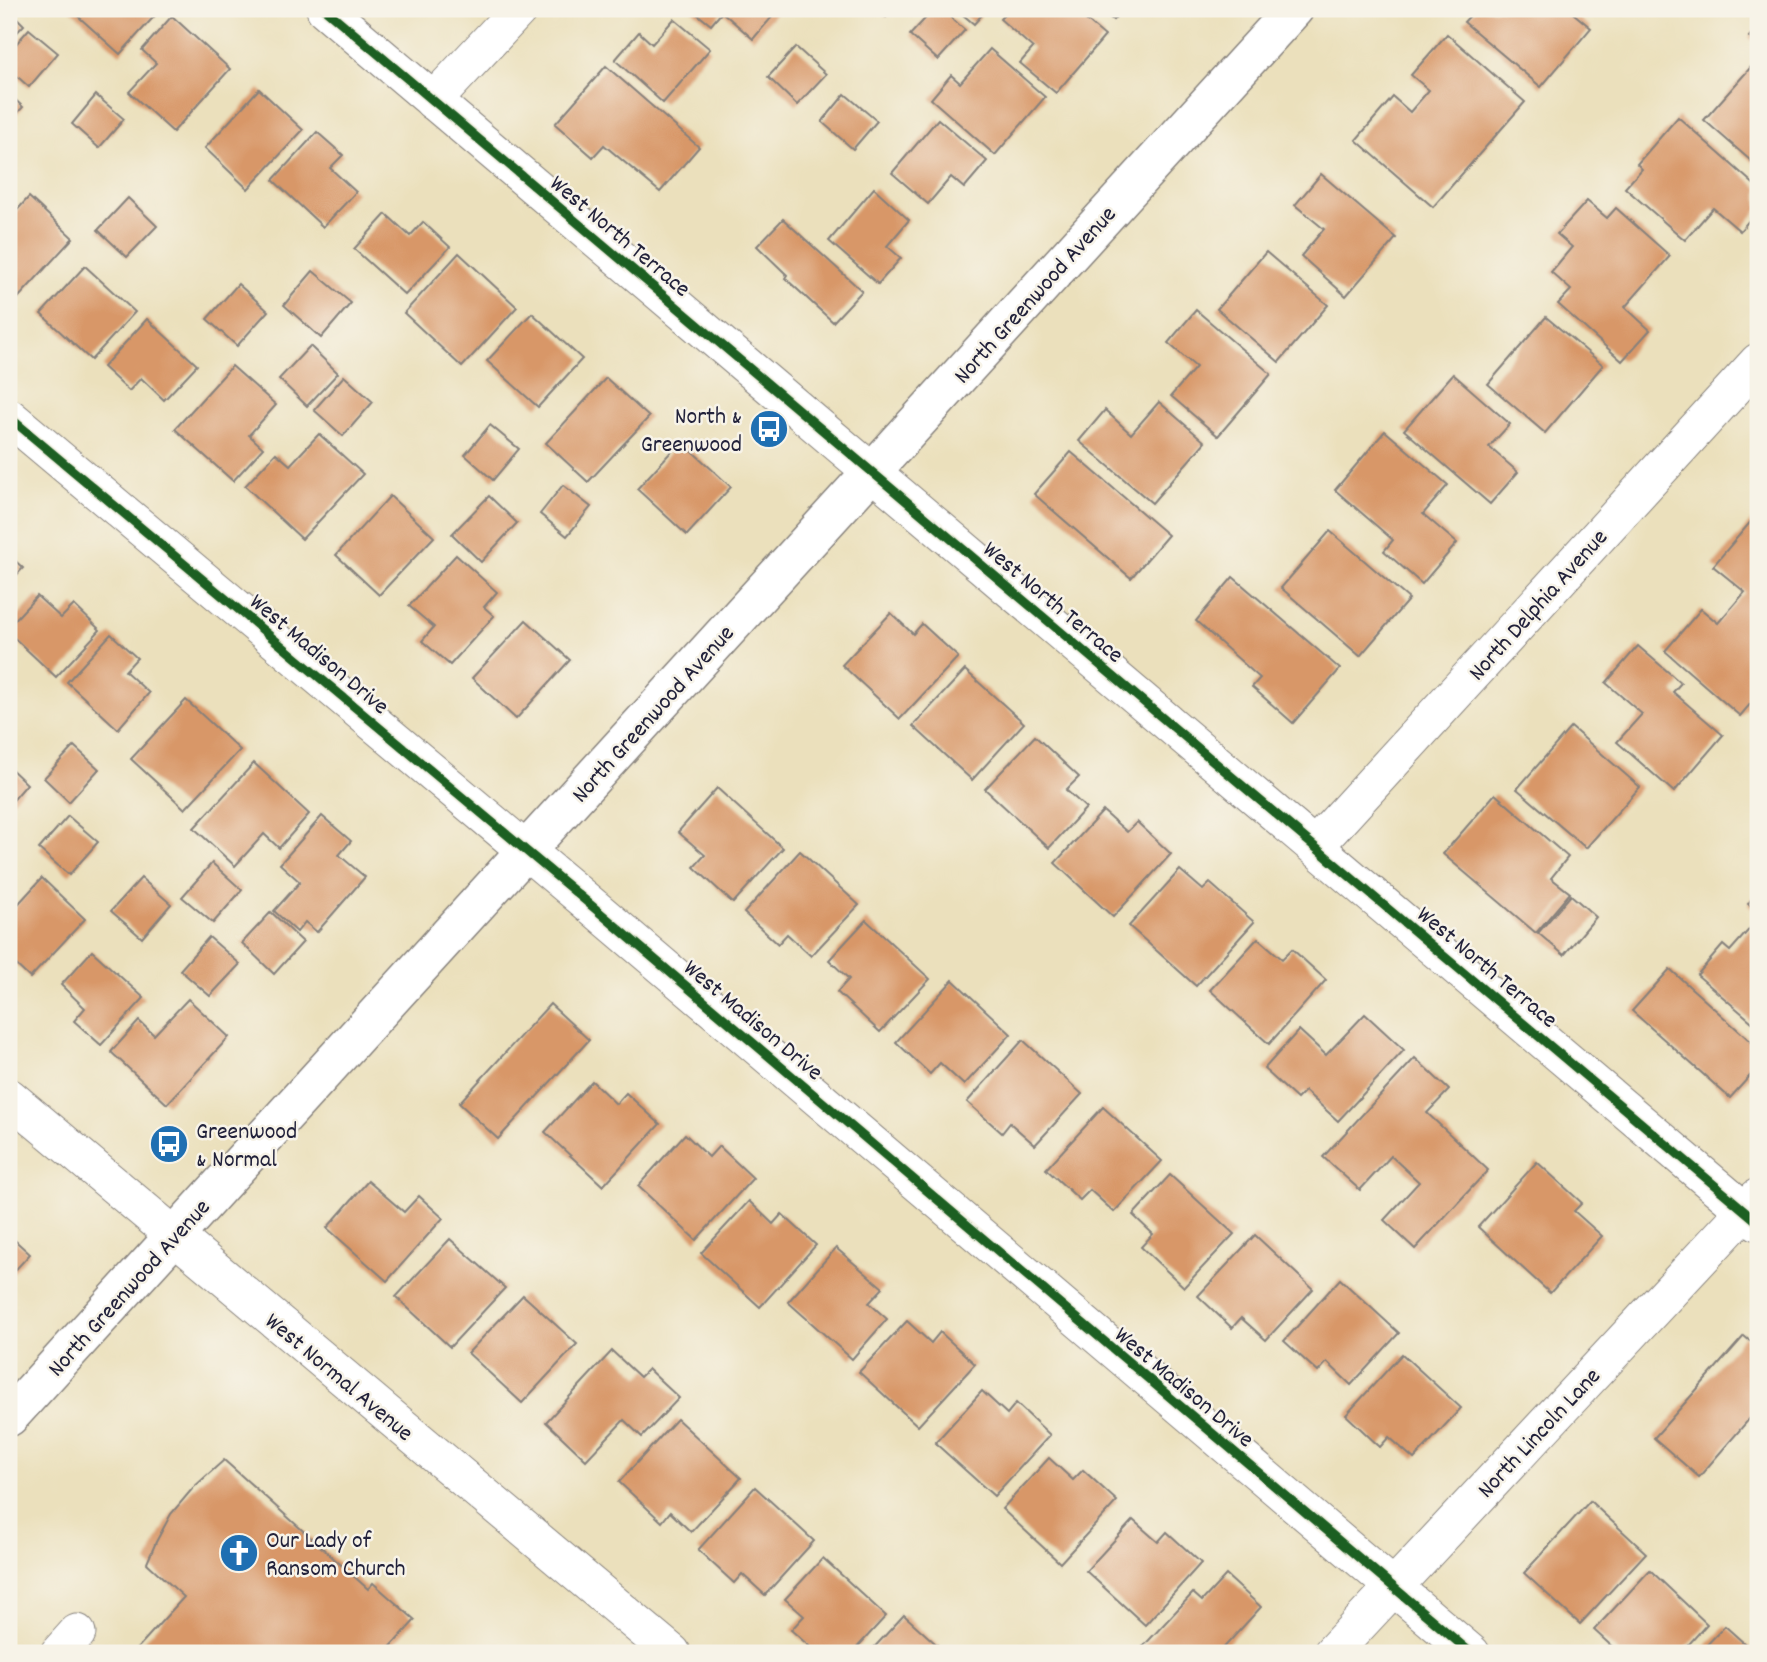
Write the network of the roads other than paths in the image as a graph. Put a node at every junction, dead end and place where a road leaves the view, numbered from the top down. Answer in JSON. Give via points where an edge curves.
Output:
{"nodes":[{"id":1,"x":325,"y":9,"type":"edge"},
{"id":2,"x":519,"y":9,"type":"edge"},
{"id":3,"x":1294,"y":9,"type":"edge"},
{"id":4,"x":433,"y":101,"type":"junction"},
{"id":5,"x":1758,"y":362,"type":"edge"},
{"id":6,"x":9,"y":417,"type":"edge"},
{"id":7,"x":871,"y":473,"type":"junction"},
{"id":8,"x":1316,"y":845,"type":"junction"},
{"id":9,"x":526,"y":851,"type":"junction"},
{"id":10,"x":9,"y":1097,"type":"edge"},
{"id":11,"x":1754,"y":1210,"type":"edge"},
{"id":12,"x":174,"y":1236,"type":"junction"},
{"id":13,"x":9,"y":1417,"type":"edge"},
{"id":14,"x":1393,"y":1588,"type":"junction"},
{"id":15,"x":671,"y":1653,"type":"edge"},
{"id":16,"x":1332,"y":1653,"type":"edge"},
{"id":17,"x":1471,"y":1653,"type":"edge"}],
"edges":[{"from":1,"to":4,"type":"street","name":"West North Terrace"},
{"from":2,"to":4,"type":"street"},
{"from":3,"to":7,"type":"main road","name":"North Greenwood Avenue"},
{"from":4,"to":7,"type":"street","name":"West North Terrace"},
{"from":5,"to":8,"type":"street","name":"North Delphia Avenue"},
{"from":6,"to":9,"type":"street","name":"West Madison Drive"},
{"from":7,"to":8,"type":"street","name":"West North Terrace"},
{"from":7,"to":9,"type":"main road","name":"North Greenwood Avenue"},
{"from":8,"to":11,"type":"street","name":"West North Terrace"},
{"from":9,"to":12,"type":"main road","name":"North Greenwood Avenue"},
{"from":9,"to":14,"type":"street","name":"West Madison Drive"},
{"from":10,"to":12,"type":"street","name":"West Normal Avenue"},
{"from":11,"to":14,"type":"street","name":"North Lincoln Lane"},
{"from":12,"to":13,"type":"main road","name":"North Greenwood Avenue"},
{"from":12,"to":15,"type":"street","name":"West Normal Avenue"},
{"from":14,"to":16,"type":"street","name":"North Lincoln Lane"},
{"from":14,"to":17,"type":"street","name":"West Madison Drive"}]}
